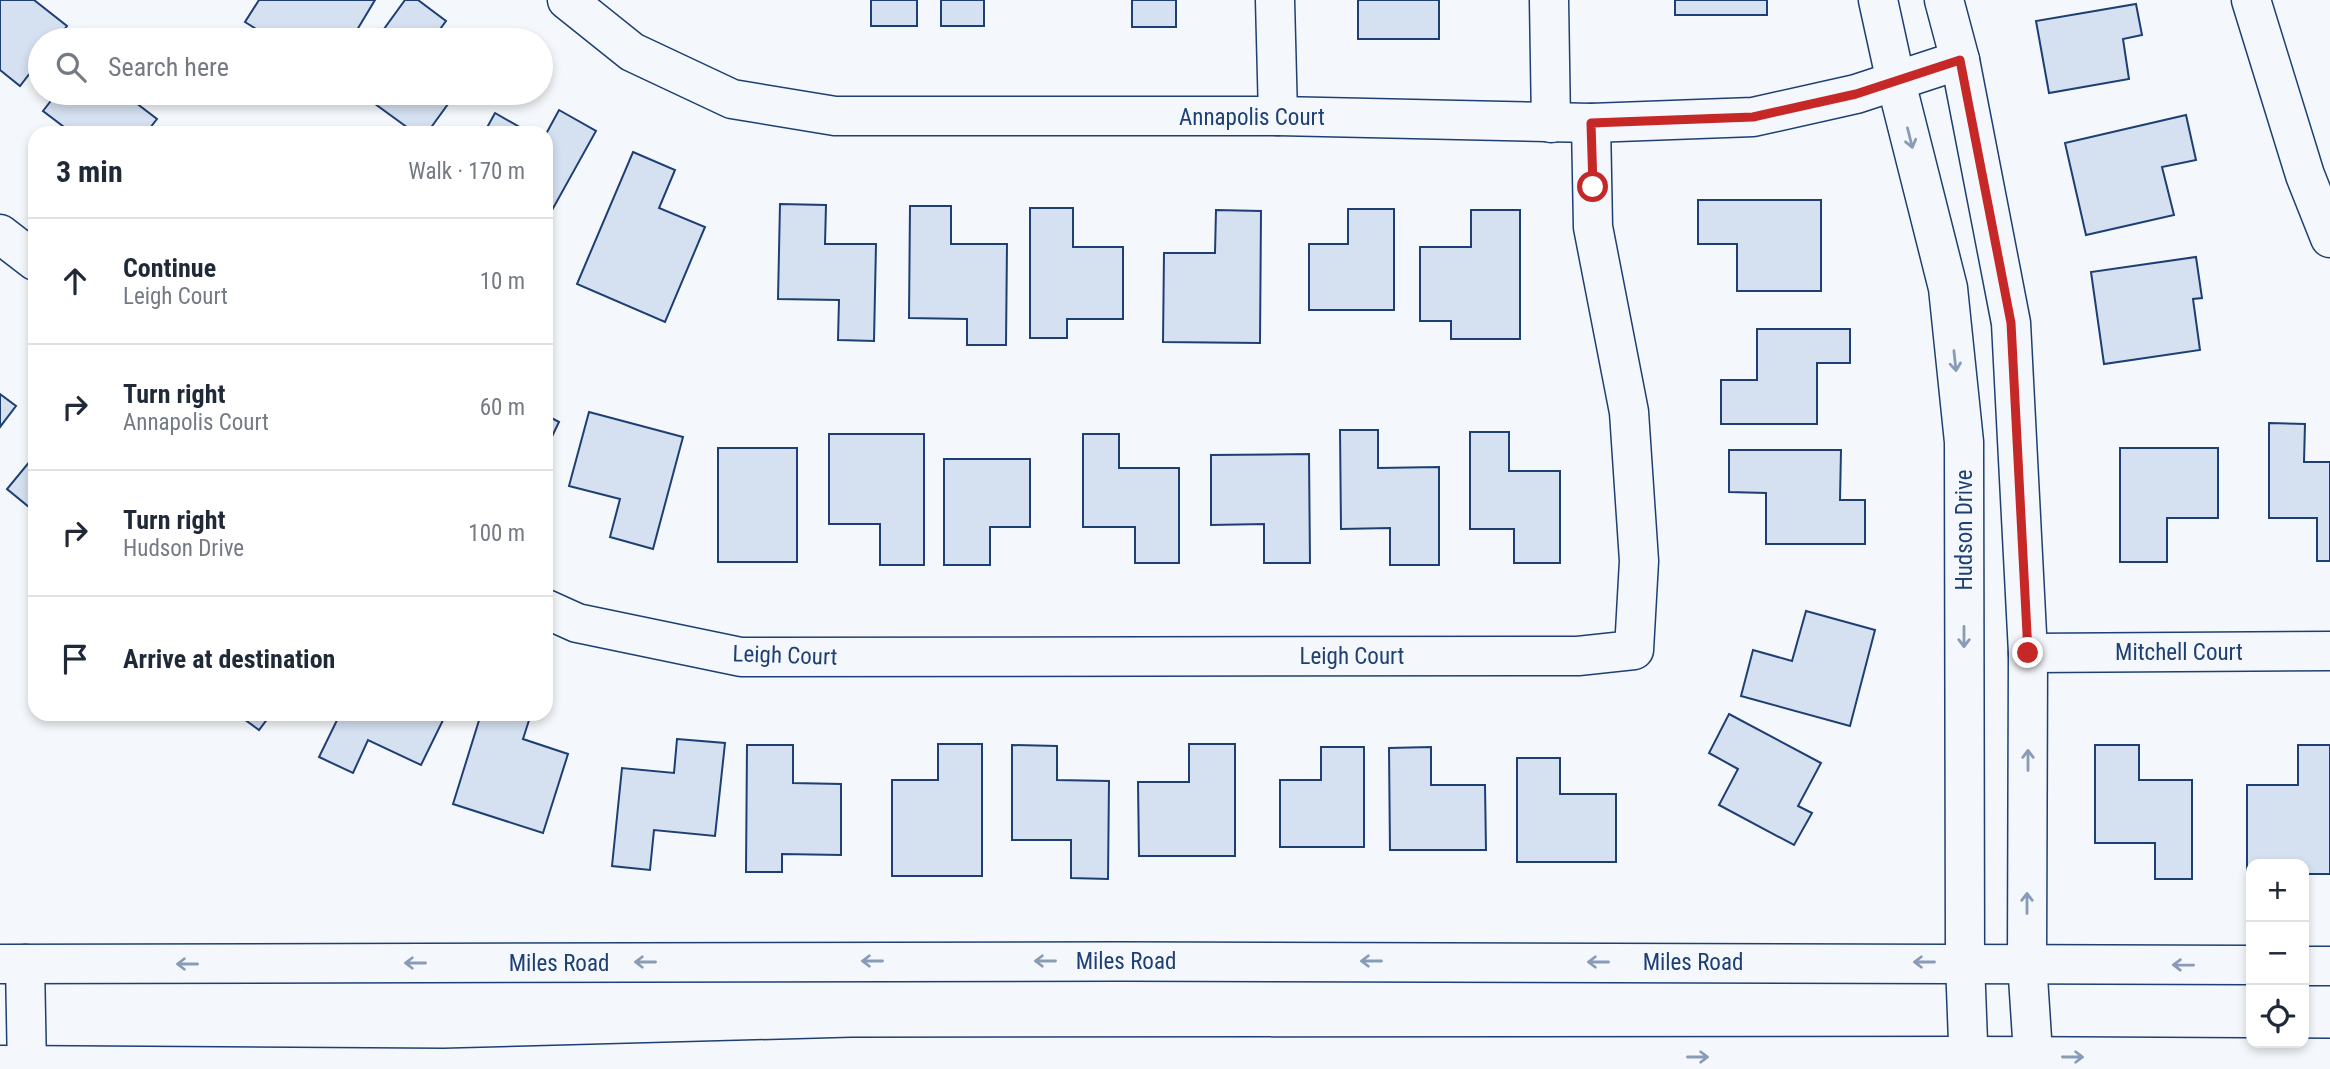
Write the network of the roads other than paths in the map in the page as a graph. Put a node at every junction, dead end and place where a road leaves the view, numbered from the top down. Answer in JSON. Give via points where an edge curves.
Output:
{"nodes":[{"id":1,"x":567,"y":0,"type":"edge"},
{"id":2,"x":1275,"y":0,"type":"edge"},
{"id":3,"x":1549,"y":0,"type":"edge"},
{"id":4,"x":1878,"y":0,"type":"edge"},
{"id":5,"x":1944,"y":0,"type":"edge"},
{"id":6,"x":2251,"y":0,"type":"edge"},
{"id":7,"x":1960,"y":60,"type":"junction"},
{"id":8,"x":1896,"y":82,"type":"junction"},
{"id":9,"x":1278,"y":116,"type":"junction"},
{"id":10,"x":1551,"y":123,"type":"junction"},
{"id":11,"x":1591,"y":123,"type":"junction"},
{"id":12,"x":0,"y":234,"type":"edge"},
{"id":13,"x":2330,"y":238,"type":"edge"},
{"id":14,"x":28,"y":256,"type":"edge"},
{"id":15,"x":553,"y":612,"type":"edge"},
{"id":16,"x":2330,"y":651,"type":"edge"},
{"id":17,"x":2028,"y":653,"type":"junction"},
{"id":18,"x":1965,"y":962,"type":"junction"},
{"id":19,"x":2027,"y":962,"type":"junction"},
{"id":20,"x":13,"y":964,"type":"edge"},
{"id":21,"x":2246,"y":965,"type":"edge"},
{"id":22,"x":2309,"y":966,"type":"edge"},
{"id":23,"x":2330,"y":966,"type":"edge"},
{"id":24,"x":2330,"y":1058,"type":"edge"},
{"id":25,"x":1969,"y":1062,"type":"edge"},
{"id":26,"x":852,"y":1063,"type":"edge"},
{"id":27,"x":2034,"y":1063,"type":"edge"},
{"id":28,"x":18,"y":1066,"type":"edge"}],
"edges":[{"from":1,"to":9,"type":"street","name":"Annapolis Court","via":[[632,52],[732,99],[835,116]]},
{"from":2,"to":9,"type":"street"},
{"from":3,"to":10,"type":"street"},
{"from":4,"to":8,"type":"street","name":"Hudson Drive"},
{"from":5,"to":7,"type":"street"},
{"from":6,"to":13,"type":"street","via":[[2305,175]]},
{"from":7,"to":8,"type":"street","name":"Annapolis Court"},
{"from":7,"to":17,"type":"street","via":[[2011,323]]},
{"from":8,"to":11,"type":"street","name":"Annapolis Court","via":[[1753,117]]},
{"from":8,"to":18,"type":"street","name":"Hudson Drive","one_way":true,"via":[[1948,288],[1964,442]]},
{"from":9,"to":10,"type":"street","name":"Annapolis Court"},
{"from":10,"to":11,"type":"street","name":"Annapolis Court"},
{"from":11,"to":15,"type":"street","name":"Leigh Court","via":[[1593,227],[1629,412],[1639,561],[1634,650],[1578,656],[741,657],[577,623]]},
{"from":12,"to":14,"type":"street"},
{"from":16,"to":17,"type":"street","name":"Mitchell Court"},
{"from":19,"to":17,"type":"street","one_way":true},
{"from":18,"to":19,"type":"street","name":"Miles Road"},
{"from":18,"to":20,"type":"street","name":"Miles Road","one_way":true},
{"from":18,"to":25,"type":"street","name":"Hudson Drive"},
{"from":21,"to":19,"type":"street","name":"Miles Road","one_way":true},
{"from":19,"to":27,"type":"street"},
{"from":20,"to":28,"type":"street"},
{"from":22,"to":23,"type":"street"},
{"from":27,"to":24,"type":"street","one_way":true},
{"from":26,"to":25,"type":"street","one_way":true},
{"from":25,"to":27,"type":"street"},
{"from":26,"to":28,"type":"street","via":[[444,1069]]}]}
